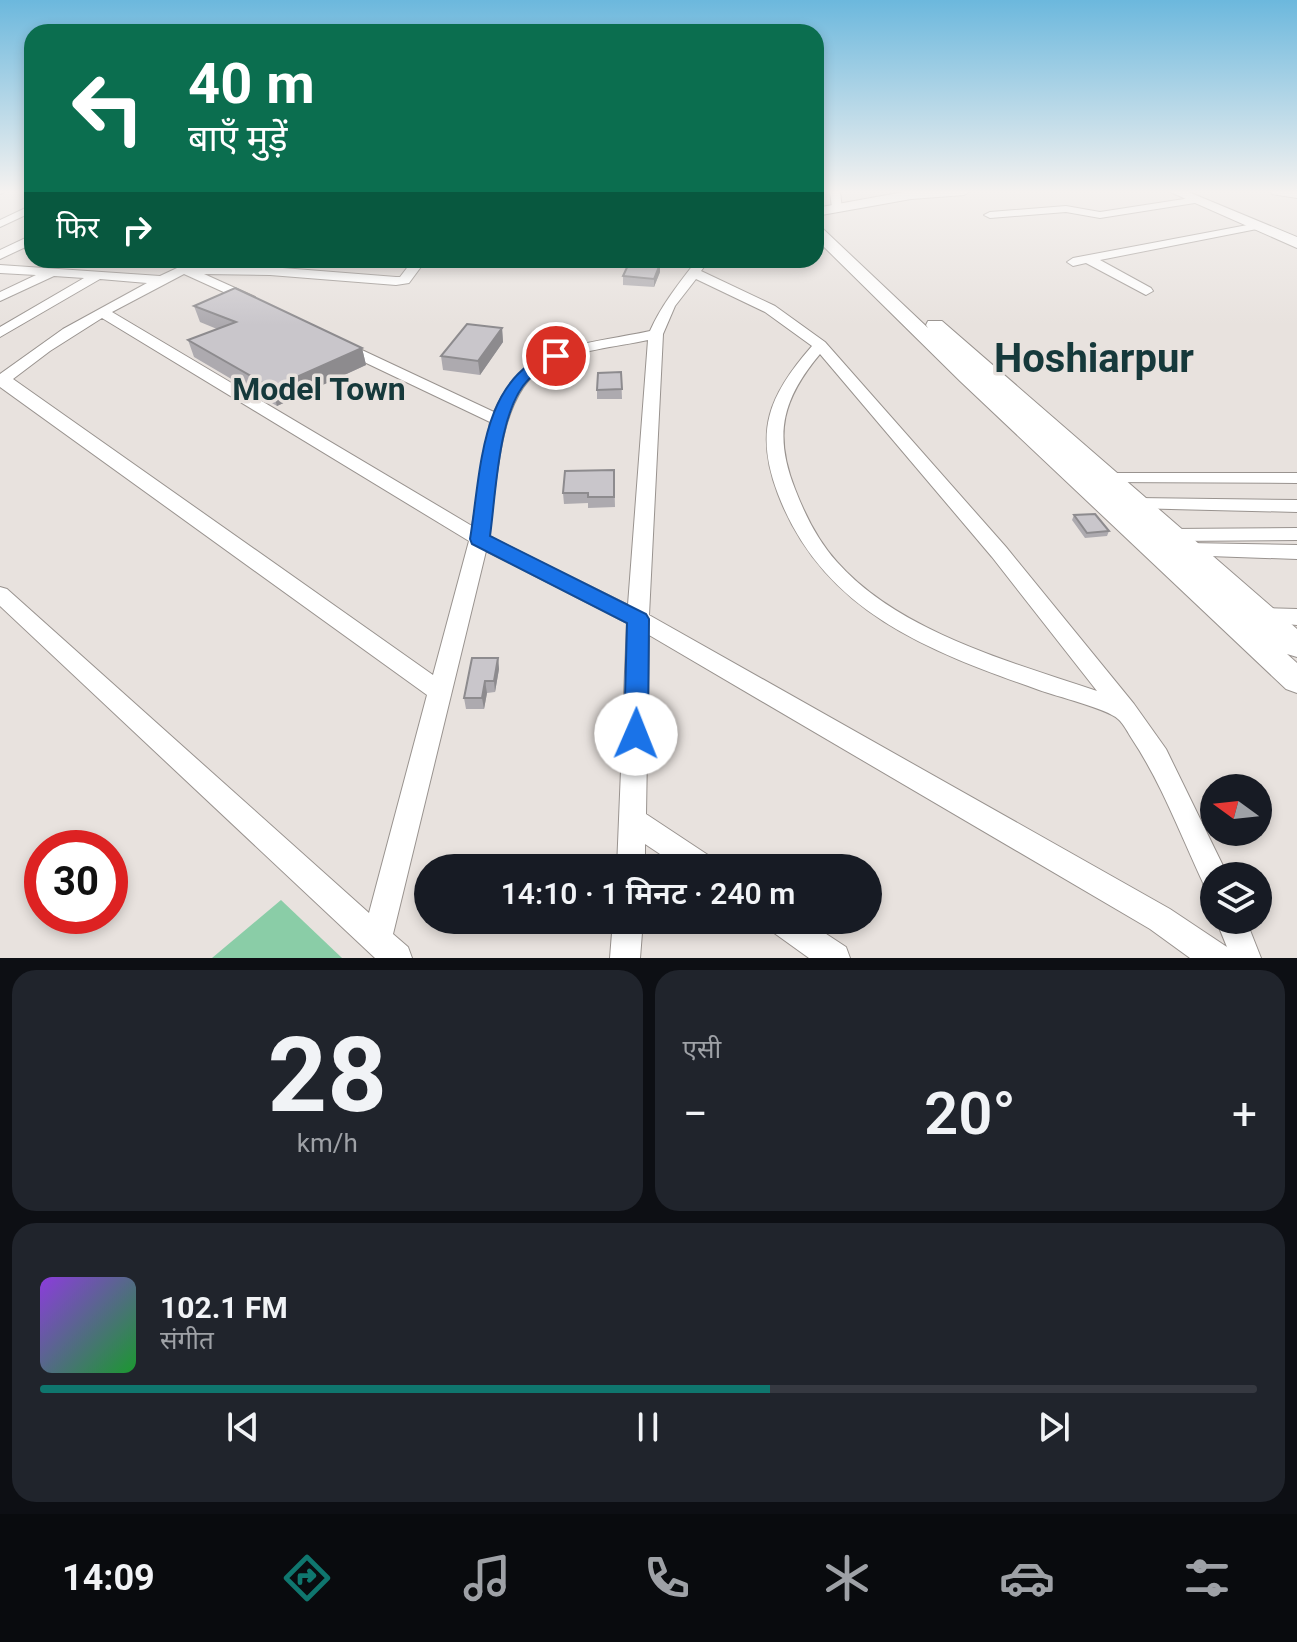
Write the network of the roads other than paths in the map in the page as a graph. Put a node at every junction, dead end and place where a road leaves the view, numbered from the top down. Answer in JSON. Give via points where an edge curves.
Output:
{"nodes":[{"id":1,"x":835,"y":236,"type":"edge"},
{"id":2,"x":1208,"y":236,"type":"edge"},
{"id":3,"x":24,"y":242,"type":"edge"},
{"id":4,"x":4,"y":251,"type":"edge"},
{"id":5,"x":845,"y":251,"type":"junction"},
{"id":6,"x":1088,"y":259,"type":"junction"},
{"id":7,"x":1073,"y":262,"type":"dead end"},
{"id":8,"x":414,"y":268,"type":"edge"},
{"id":9,"x":696,"y":268,"type":"edge"},
{"id":10,"x":700,"y":268,"type":"edge"},
{"id":11,"x":0,"y":269,"type":"edge"},
{"id":12,"x":183,"y":269,"type":"junction"},
{"id":13,"x":52,"y":272,"type":"junction"},
{"id":14,"x":98,"y":275,"type":"junction"},
{"id":15,"x":161,"y":280,"type":"junction"},
{"id":16,"x":1146,"y":291,"type":"dead end"},
{"id":17,"x":0,"y":297,"type":"edge"},
{"id":18,"x":267,"y":308,"type":"edge"},
{"id":19,"x":102,"y":312,"type":"junction"},
{"id":20,"x":0,"y":333,"type":"edge"},
{"id":21,"x":656,"y":334,"type":"junction"},
{"id":22,"x":335,"y":342,"type":"edge"},
{"id":23,"x":820,"y":345,"type":"junction"},
{"id":24,"x":5,"y":374,"type":"edge"},
{"id":25,"x":499,"y":420,"type":"junction"},
{"id":26,"x":1108,"y":478,"type":"junction"},
{"id":27,"x":1297,"y":478,"type":"edge"},
{"id":28,"x":1137,"y":504,"type":"junction"},
{"id":29,"x":1297,"y":506,"type":"edge"},
{"id":30,"x":1297,"y":534,"type":"edge"},
{"id":31,"x":479,"y":539,"type":"junction"},
{"id":32,"x":1180,"y":543,"type":"junction"},
{"id":33,"x":1297,"y":552,"type":"edge"},
{"id":34,"x":0,"y":594,"type":"edge"},
{"id":35,"x":1262,"y":616,"type":"junction"},
{"id":36,"x":1297,"y":617,"type":"edge"},
{"id":37,"x":638,"y":619,"type":"junction"},
{"id":38,"x":1297,"y":646,"type":"edge"},
{"id":39,"x":1297,"y":681,"type":"edge"},
{"id":40,"x":440,"y":692,"type":"junction"},
{"id":41,"x":1126,"y":711,"type":"junction"},
{"id":42,"x":634,"y":821,"type":"junction"},
{"id":43,"x":632,"y":854,"type":"edge"},
{"id":44,"x":683,"y":854,"type":"edge"},
{"id":45,"x":1207,"y":862,"type":"edge"},
{"id":46,"x":627,"y":934,"type":"edge"},
{"id":47,"x":800,"y":934,"type":"edge"},
{"id":48,"x":1237,"y":934,"type":"edge"},
{"id":49,"x":387,"y":948,"type":"edge"},
{"id":50,"x":625,"y":958,"type":"edge"},
{"id":51,"x":835,"y":958,"type":"edge"},
{"id":52,"x":1216,"y":958,"type":"edge"},
{"id":53,"x":1246,"y":958,"type":"edge"}],
"edges":[{"from":1,"to":5,"type":"main road"},
{"from":2,"to":6,"type":"street"},
{"from":3,"to":4,"type":"street"},
{"from":5,"to":26,"type":"main road"},
{"from":5,"to":39,"type":"main road","via":[[967,377]]},
{"from":6,"to":7,"type":"street"},
{"from":6,"to":16,"type":"street"},
{"from":8,"to":12,"type":"street","via":[[396,281]]},
{"from":9,"to":21,"type":"street","via":[[668,306]]},
{"from":10,"to":23,"type":"street"},
{"from":11,"to":13,"type":"street"},
{"from":12,"to":15,"type":"street"},
{"from":12,"to":18,"type":"street"},
{"from":13,"to":14,"type":"street"},
{"from":13,"to":17,"type":"street"},
{"from":14,"to":15,"type":"street"},
{"from":14,"to":20,"type":"street"},
{"from":15,"to":19,"type":"street"},
{"from":19,"to":24,"type":"street"},
{"from":19,"to":31,"type":"street"},
{"from":21,"to":25,"type":"street","via":[[538,364],[509,395]]},
{"from":21,"to":37,"type":"street"},
{"from":22,"to":25,"type":"street"},
{"from":23,"to":41,"type":"street","via":[[1008,563]]},
{"from":23,"to":41,"type":"street","via":[[795,373],[780,401],[773,441],[784,487],[817,553],[865,599],[942,642]]},
{"from":24,"to":40,"type":"street"},
{"from":25,"to":31,"type":"street"},
{"from":26,"to":27,"type":"street"},
{"from":26,"to":28,"type":"main road"},
{"from":28,"to":29,"type":"street"},
{"from":28,"to":32,"type":"main road"},
{"from":30,"to":32,"type":"street"},
{"from":31,"to":37,"type":"street"},
{"from":31,"to":40,"type":"street"},
{"from":32,"to":33,"type":"street"},
{"from":32,"to":35,"type":"main road"},
{"from":34,"to":49,"type":"street"},
{"from":35,"to":36,"type":"street"},
{"from":35,"to":38,"type":"main road"},
{"from":37,"to":42,"type":"street"},
{"from":37,"to":52,"type":"street","via":[[1160,919]]},
{"from":40,"to":49,"type":"street"},
{"from":41,"to":45,"type":"street","via":[[1157,756]]},
{"from":42,"to":43,"type":"street"},
{"from":42,"to":44,"type":"street"},
{"from":46,"to":50,"type":"street"},
{"from":47,"to":51,"type":"street"},
{"from":48,"to":53,"type":"street"}]}
